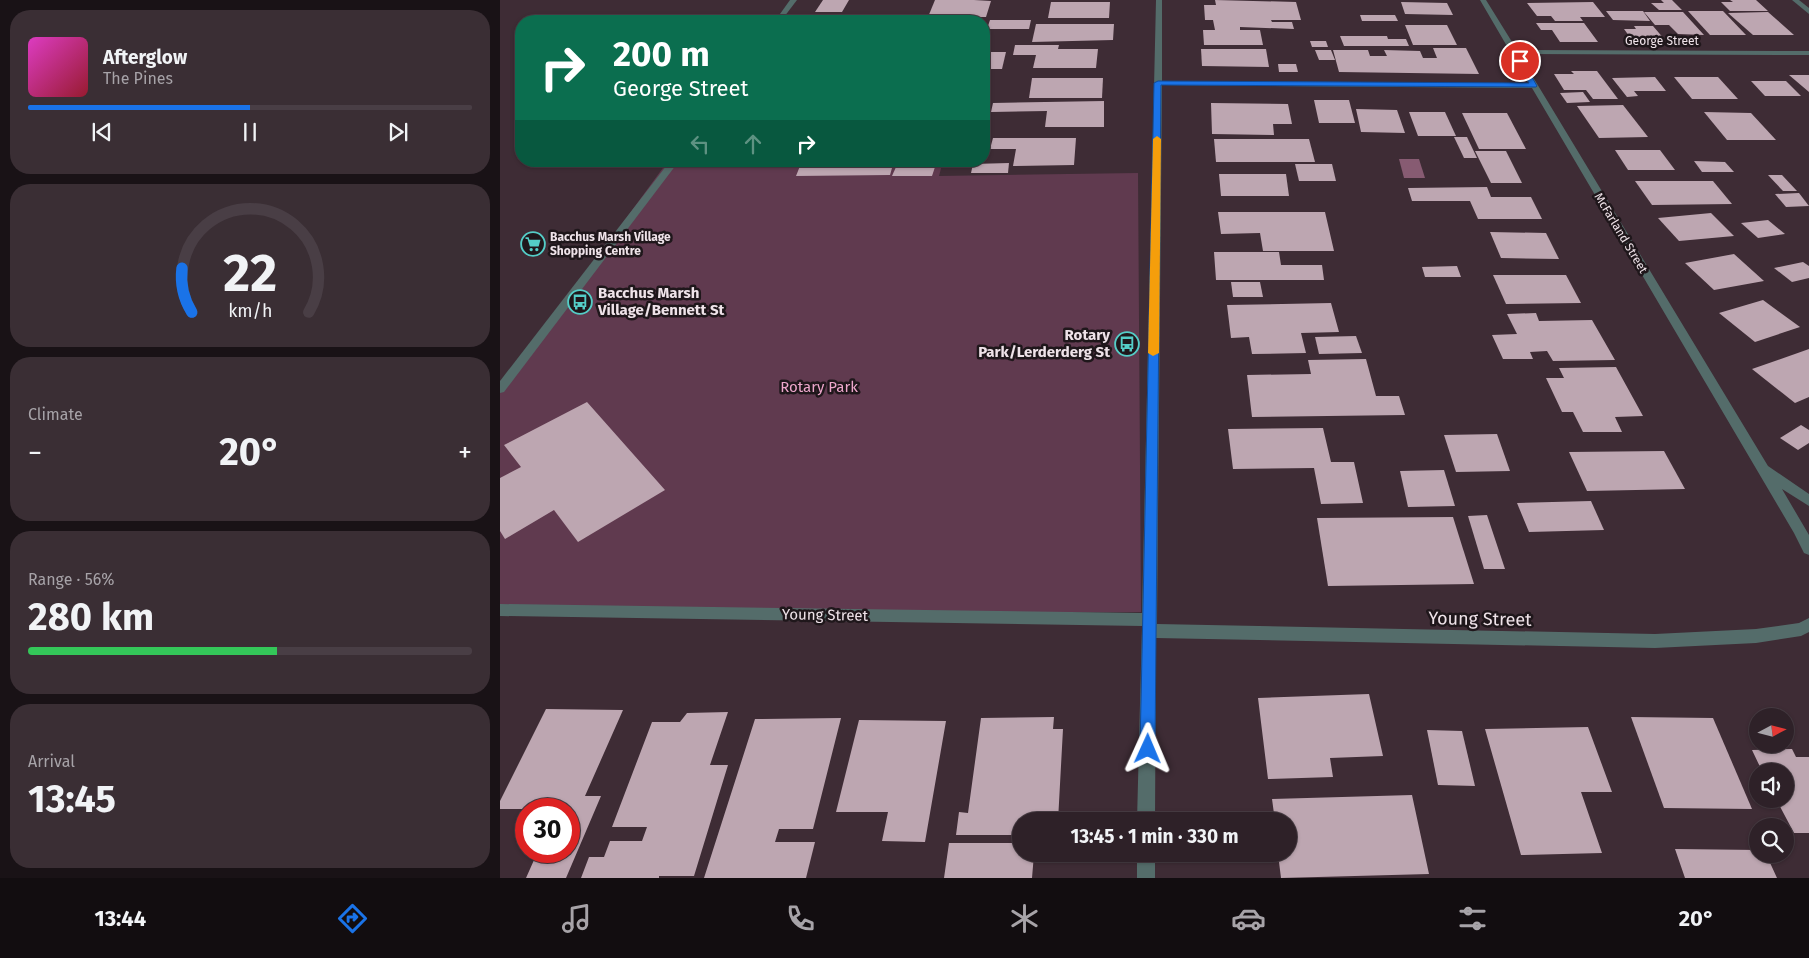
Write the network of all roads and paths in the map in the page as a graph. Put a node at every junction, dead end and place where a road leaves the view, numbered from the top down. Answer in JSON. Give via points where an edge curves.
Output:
{"nodes":[{"id":1,"x":794,"y":0,"type":"edge"},
{"id":2,"x":1159,"y":0,"type":"edge"},
{"id":3,"x":1483,"y":0,"type":"edge"},
{"id":4,"x":1795,"y":0,"type":"edge"},
{"id":5,"x":1809,"y":12,"type":"edge"},
{"id":6,"x":783,"y":15,"type":"edge"},
{"id":7,"x":1514,"y":52,"type":"junction"},
{"id":8,"x":1809,"y":53,"type":"edge"},
{"id":9,"x":1158,"y":83,"type":"junction"},
{"id":10,"x":1534,"y":86,"type":"junction"},
{"id":11,"x":670,"y":167,"type":"edge"},
{"id":12,"x":500,"y":389,"type":"edge"},
{"id":13,"x":1760,"y":466,"type":"junction"},
{"id":14,"x":1809,"y":502,"type":"edge"},
{"id":15,"x":1809,"y":549,"type":"edge"},
{"id":16,"x":500,"y":610,"type":"edge"},
{"id":17,"x":1149,"y":626,"type":"junction"},
{"id":18,"x":1809,"y":626,"type":"edge"},
{"id":19,"x":1146,"y":812,"type":"edge"},
{"id":20,"x":1146,"y":862,"type":"edge"},
{"id":21,"x":1146,"y":878,"type":"edge"}],
"edges":[{"from":1,"to":6,"type":"street"},
{"from":2,"to":9,"type":"street"},
{"from":3,"to":7,"type":"street","name":"McFarland Street"},
{"from":4,"to":5,"type":"street"},
{"from":7,"to":8,"type":"street","name":"George Street"},
{"from":7,"to":10,"type":"street","name":"McFarland Street"},
{"from":9,"to":10,"type":"street"},
{"from":9,"to":17,"type":"street"},
{"from":10,"to":13,"type":"street","name":"McFarland Street"},
{"from":11,"to":12,"type":"street"},
{"from":13,"to":14,"type":"street","name":"McFarland Street"},
{"from":13,"to":15,"type":"street","name":"McFarland Street"},
{"from":16,"to":17,"type":"street","name":"Young Street"},
{"from":17,"to":18,"type":"street","name":"Young Street","via":[[1655,641],[1756,636]]},
{"from":17,"to":19,"type":"street"},
{"from":20,"to":21,"type":"street"}]}
